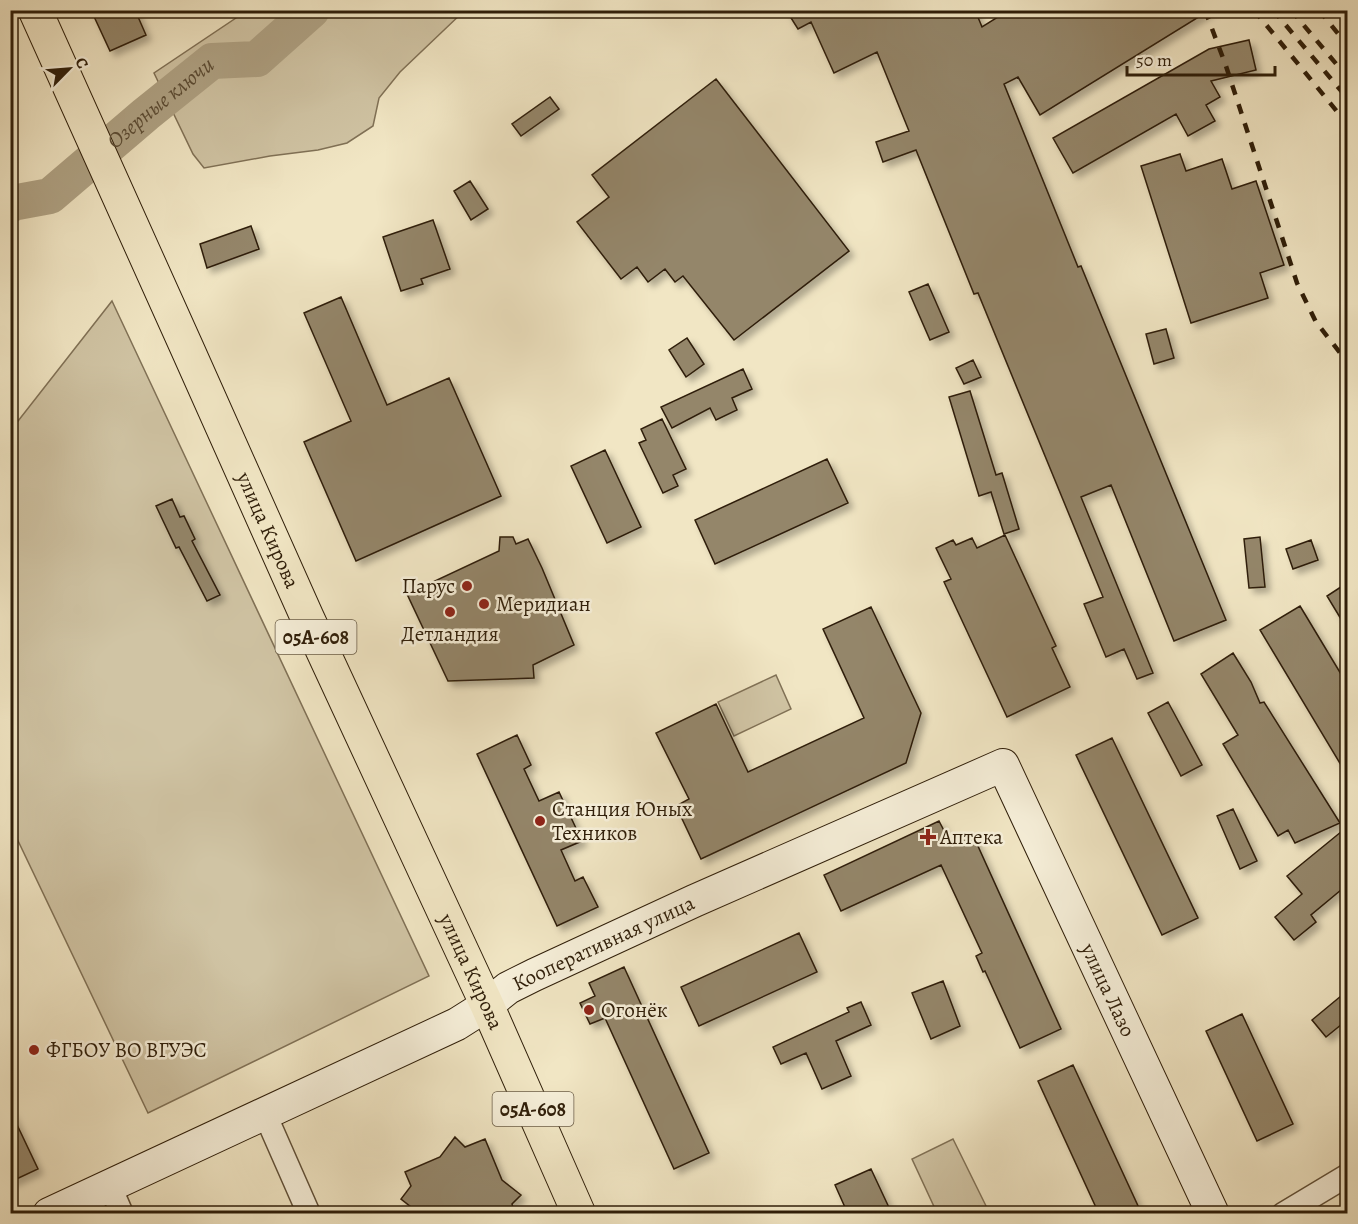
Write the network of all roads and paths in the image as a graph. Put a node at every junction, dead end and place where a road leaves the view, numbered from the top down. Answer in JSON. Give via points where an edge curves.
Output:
{"nodes":[{"id":1,"x":35,"y":10,"type":"edge"},
{"id":2,"x":1003,"y":765,"type":"joint"},
{"id":3,"x":487,"y":1005,"type":"junction"},
{"id":4,"x":265,"y":1113,"type":"junction"},
{"id":5,"x":1347,"y":1175,"type":"edge"},
{"id":6,"x":116,"y":1200,"type":"edge"},
{"id":7,"x":49,"y":1214,"type":"edge"},
{"id":8,"x":309,"y":1214,"type":"edge"},
{"id":9,"x":579,"y":1214,"type":"edge"},
{"id":10,"x":1213,"y":1214,"type":"edge"},
{"id":11,"x":1283,"y":1214,"type":"edge"}],
"edges":[{"from":1,"to":3,"type":"main road","name":"улица Кирова","number":"05А-608","via":[[307,617]]},
{"from":2,"to":3,"type":"main road","name":"Кооперативная улица","via":[[534,975],[508,988]]},
{"from":2,"to":10,"type":"main road","name":"улица Лазо"},
{"from":3,"to":4,"type":"main road","name":"Кооперативная улица","via":[[457,1024]]},
{"from":3,"to":9,"type":"main road","name":"улица Кирова","number":"05А-608"},
{"from":4,"to":6,"type":"main road","name":"Кооперативная улица"},
{"from":4,"to":8,"type":"street"},
{"from":5,"to":11,"type":"street"},
{"from":6,"to":7,"type":"main road","name":"Кооперативная улица"}]}
